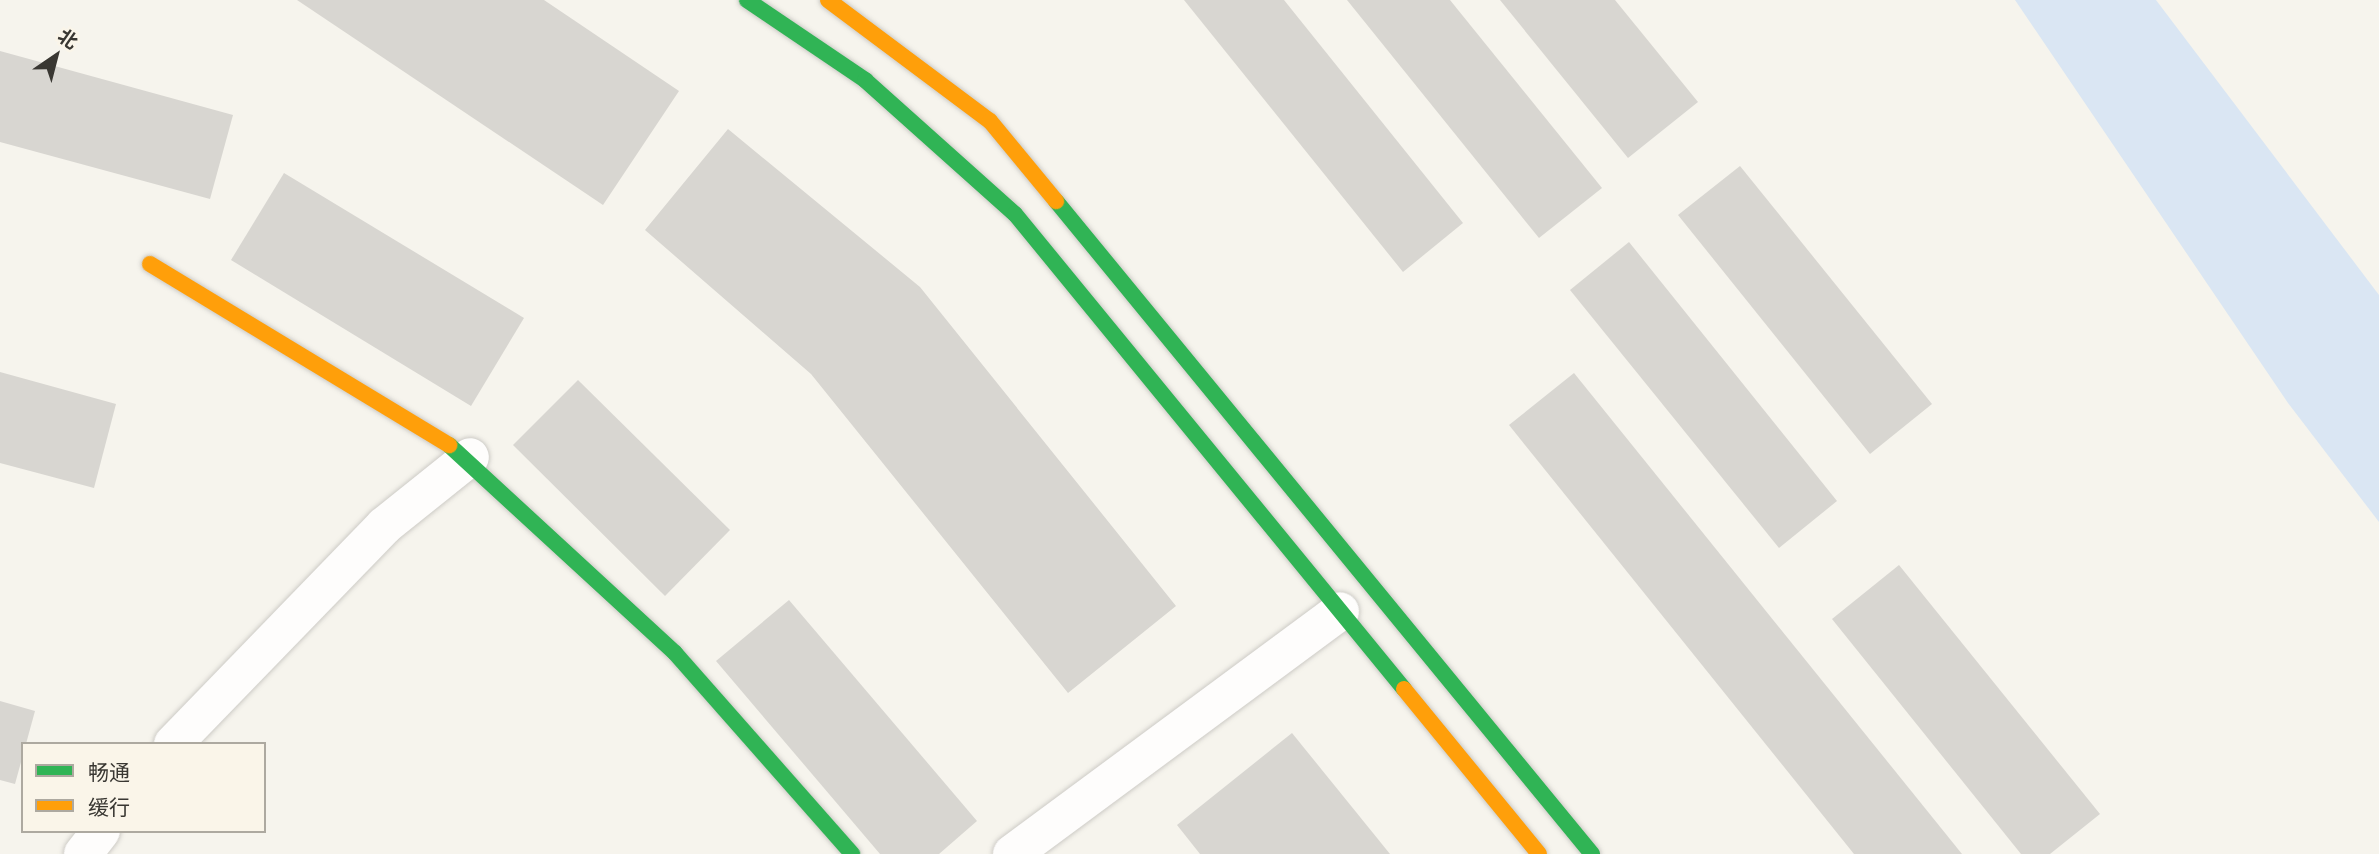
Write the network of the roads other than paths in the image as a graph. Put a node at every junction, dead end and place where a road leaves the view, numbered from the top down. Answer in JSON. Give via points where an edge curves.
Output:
{"nodes":[{"id":1,"x":747,"y":0,"type":"edge"},
{"id":2,"x":828,"y":0,"type":"edge"},
{"id":3,"x":150,"y":264,"type":"dead end"},
{"id":4,"x":470,"y":457,"type":"junction"},
{"id":5,"x":1340,"y":611,"type":"junction"},
{"id":6,"x":175,"y":742,"type":"edge"},
{"id":7,"x":99,"y":833,"type":"edge"},
{"id":8,"x":83,"y":854,"type":"edge"},
{"id":9,"x":852,"y":854,"type":"edge"},
{"id":10,"x":1012,"y":854,"type":"edge"},
{"id":11,"x":1539,"y":854,"type":"edge"},
{"id":12,"x":1592,"y":854,"type":"edge"}],
"edges":[{"from":1,"to":5,"type":"main road","via":[[865,80],[1015,214]]},
{"from":2,"to":12,"type":"main road","via":[[990,121]]},
{"from":3,"to":4,"type":"main road"},
{"from":4,"to":6,"type":"street","via":[[384,526]]},
{"from":4,"to":9,"type":"main road","via":[[676,653]]},
{"from":5,"to":10,"type":"street"},
{"from":5,"to":11,"type":"main road"},
{"from":7,"to":8,"type":"street"}]}
